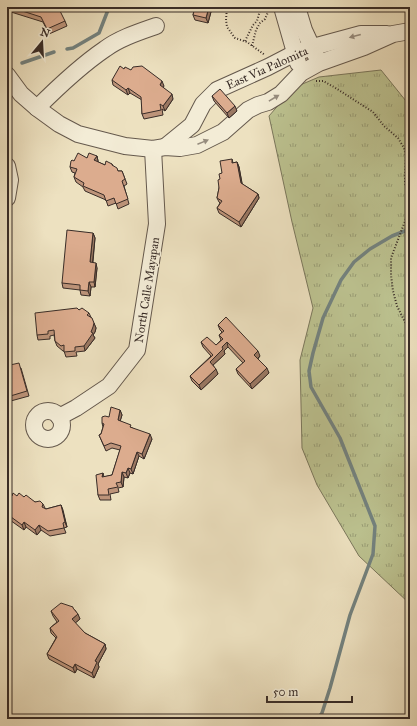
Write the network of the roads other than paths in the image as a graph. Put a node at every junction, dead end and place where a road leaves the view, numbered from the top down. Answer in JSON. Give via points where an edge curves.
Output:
{"nodes":[{"id":1,"x":282,"y":7,"type":"edge"},
{"id":2,"x":297,"y":7,"type":"edge"},
{"id":3,"x":156,"y":26,"type":"dead end"},
{"id":4,"x":410,"y":31,"type":"edge"},
{"id":5,"x":393,"y":34,"type":"junction"},
{"id":6,"x":313,"y":47,"type":"junction"},
{"id":7,"x":295,"y":54,"type":"junction"},
{"id":8,"x":319,"y":63,"type":"junction"},
{"id":9,"x":7,"y":75,"type":"edge"},
{"id":10,"x":306,"y":78,"type":"junction"},
{"id":11,"x":37,"y":108,"type":"junction"},
{"id":12,"x":159,"y":148,"type":"junction"},
{"id":13,"x":7,"y":166,"type":"edge"},
{"id":14,"x":7,"y":198,"type":"edge"},
{"id":15,"x":59,"y":417,"type":"dead end"}],
"edges":[{"from":1,"to":7,"type":"street"},
{"from":2,"to":6,"type":"street","via":[[304,30]]},
{"from":3,"to":11,"type":"street","via":[[132,34],[106,48],[64,81]]},
{"from":4,"to":5,"type":"street","name":"East Via Palomita"},
{"from":5,"to":6,"type":"street","name":"East Via Palomita","one_way":true,"via":[[362,34]]},
{"from":5,"to":8,"type":"street","name":"East Via Palomita"},
{"from":6,"to":7,"type":"street","name":"East Via Palomita"},
{"from":6,"to":8,"type":"street"},
{"from":7,"to":10,"type":"street"},
{"from":7,"to":12,"type":"street","name":"East Via Palomita","via":[[217,90],[203,104],[192,124]]},
{"from":8,"to":10,"type":"street","name":"East Via Palomita"},
{"from":9,"to":11,"type":"street","name":"East Via Palomita","via":[[21,94]]},
{"from":12,"to":10,"type":"street","name":"East Via Palomita","one_way":true,"via":[[180,148],[197,144],[223,132],[248,110],[268,102]]},
{"from":11,"to":12,"type":"street","name":"East Via Palomita","via":[[78,134],[125,146]]},
{"from":12,"to":15,"type":"street","name":"North Calle Mayapan","via":[[157,224],[137,350],[109,386]]},
{"from":13,"to":14,"type":"street","via":[[10,180]]}]}
